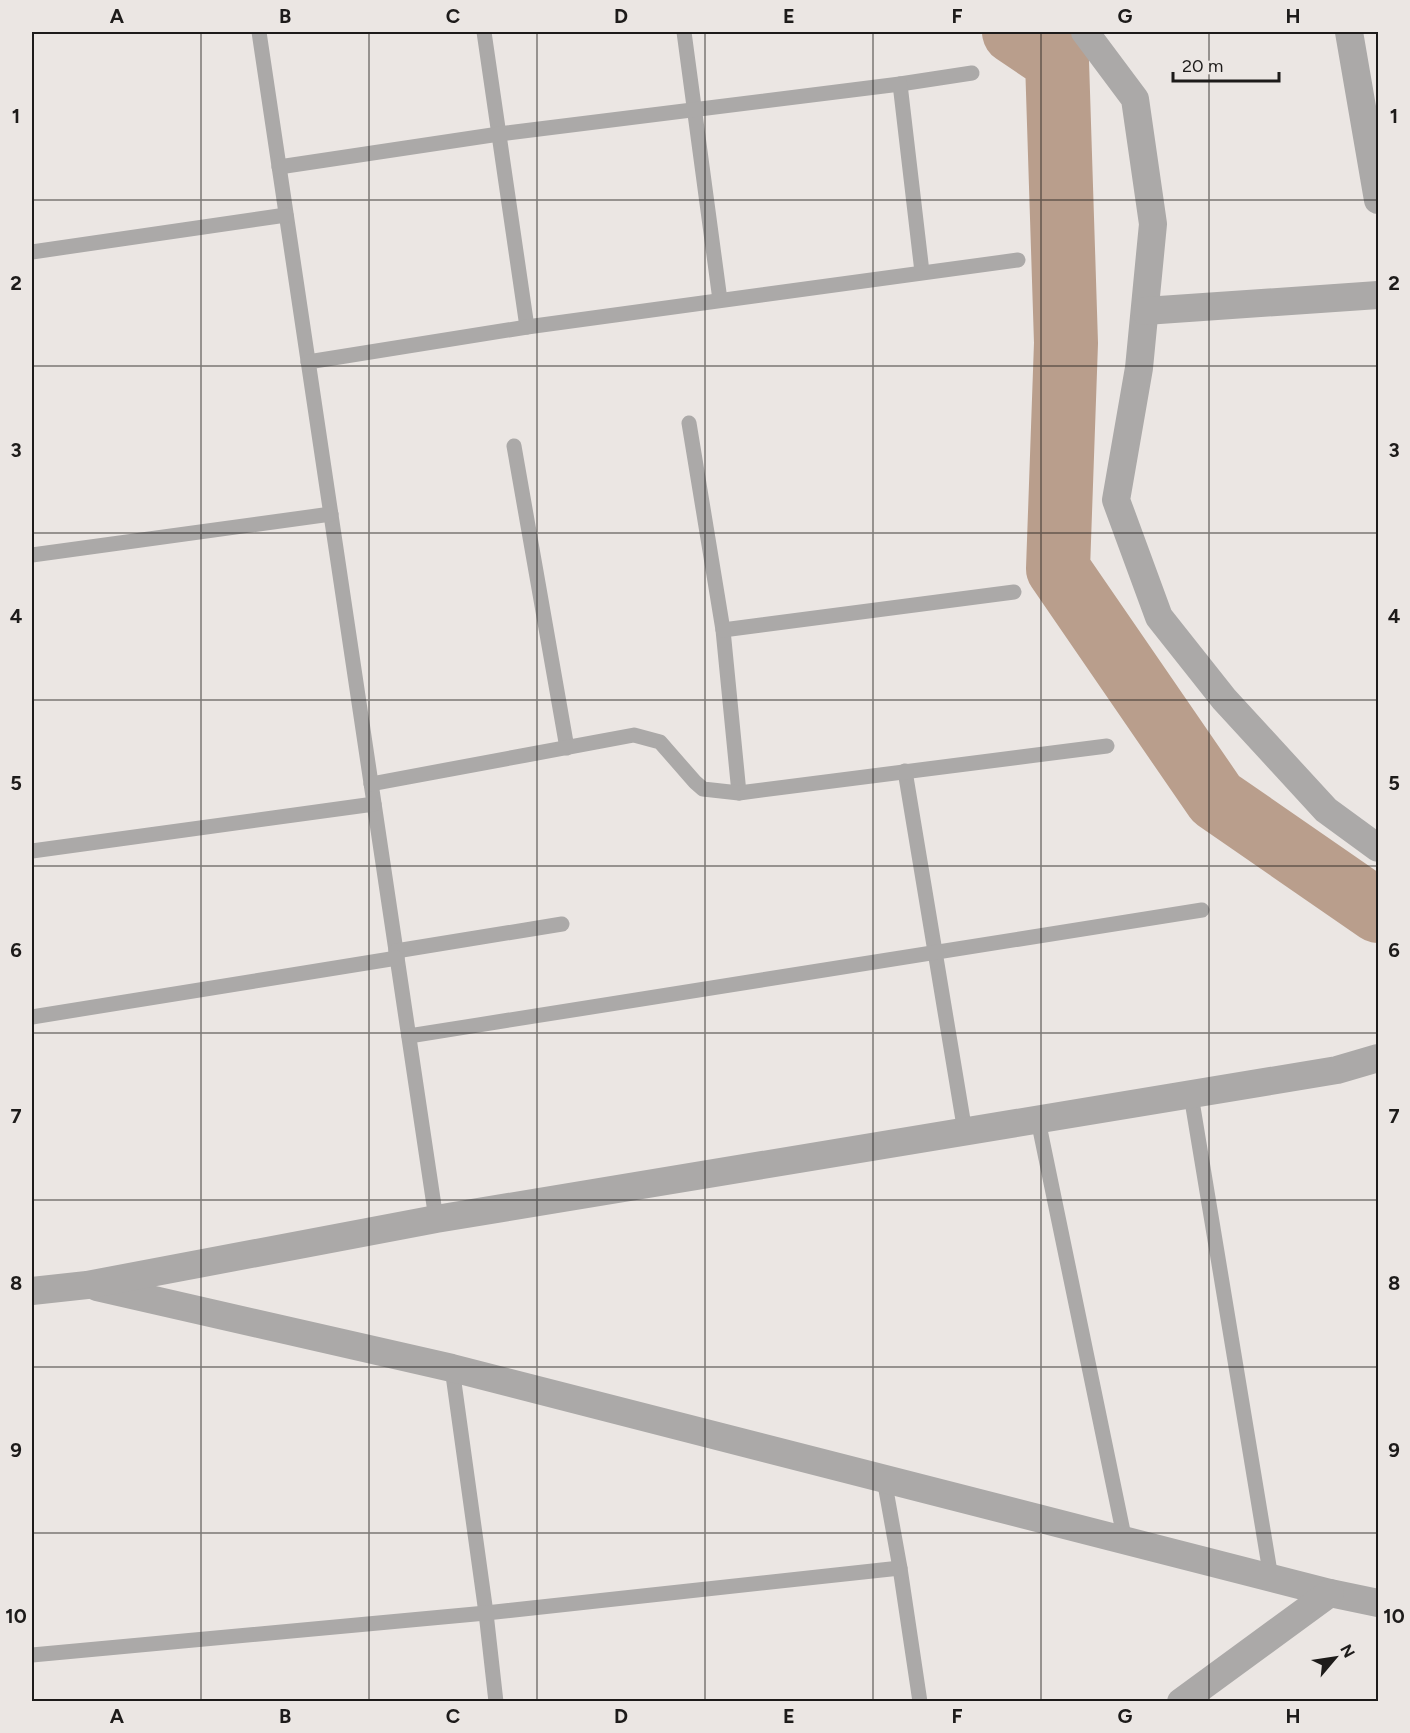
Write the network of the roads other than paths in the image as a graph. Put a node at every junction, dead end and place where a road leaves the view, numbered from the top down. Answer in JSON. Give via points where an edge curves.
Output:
{"nodes":[{"id":1,"x":259,"y":32,"type":"edge"},
{"id":2,"x":484,"y":32,"type":"edge"},
{"id":3,"x":684,"y":32,"type":"edge"},
{"id":4,"x":1085,"y":32,"type":"edge"},
{"id":5,"x":1350,"y":32,"type":"edge"},
{"id":6,"x":972,"y":73,"type":"dead end"},
{"id":7,"x":900,"y":84,"type":"junction"},
{"id":8,"x":694,"y":108,"type":"junction"},
{"id":9,"x":499,"y":134,"type":"junction"},
{"id":10,"x":279,"y":167,"type":"junction"},
{"id":11,"x":1378,"y":200,"type":"edge"},
{"id":12,"x":286,"y":215,"type":"junction"},
{"id":13,"x":32,"y":252,"type":"edge"},
{"id":14,"x":1018,"y":261,"type":"dead end"},
{"id":15,"x":922,"y":272,"type":"junction"},
{"id":16,"x":1378,"y":295,"type":"edge"},
{"id":17,"x":720,"y":300,"type":"junction"},
{"id":18,"x":1145,"y":311,"type":"junction"},
{"id":19,"x":527,"y":327,"type":"junction"},
{"id":20,"x":308,"y":362,"type":"junction"},
{"id":21,"x":689,"y":423,"type":"dead end"},
{"id":22,"x":514,"y":446,"type":"dead end"},
{"id":23,"x":331,"y":514,"type":"junction"},
{"id":24,"x":32,"y":555,"type":"edge"},
{"id":25,"x":1014,"y":592,"type":"dead end"},
{"id":26,"x":723,"y":630,"type":"junction"},
{"id":27,"x":1107,"y":746,"type":"dead end"},
{"id":28,"x":567,"y":748,"type":"junction"},
{"id":29,"x":905,"y":771,"type":"junction"},
{"id":30,"x":371,"y":784,"type":"junction"},
{"id":31,"x":739,"y":793,"type":"junction"},
{"id":32,"x":374,"y":804,"type":"junction"},
{"id":33,"x":1378,"y":848,"type":"edge"},
{"id":34,"x":32,"y":850,"type":"edge"},
{"id":35,"x":1202,"y":910,"type":"dead end"},
{"id":36,"x":562,"y":924,"type":"dead end"},
{"id":37,"x":935,"y":952,"type":"junction"},
{"id":38,"x":397,"y":955,"type":"junction"},
{"id":39,"x":32,"y":1017,"type":"edge"},
{"id":40,"x":409,"y":1035,"type":"junction"},
{"id":41,"x":1378,"y":1058,"type":"edge"},
{"id":42,"x":1191,"y":1095,"type":"junction"},
{"id":43,"x":1038,"y":1120,"type":"junction"},
{"id":44,"x":965,"y":1132,"type":"junction"},
{"id":45,"x":436,"y":1219,"type":"junction"},
{"id":46,"x":87,"y":1285,"type":"junction"},
{"id":47,"x":32,"y":1291,"type":"edge"},
{"id":48,"x":452,"y":1368,"type":"junction"},
{"id":49,"x":884,"y":1479,"type":"junction"},
{"id":50,"x":1125,"y":1541,"type":"junction"},
{"id":51,"x":900,"y":1568,"type":"junction"},
{"id":52,"x":1271,"y":1578,"type":"junction"},
{"id":53,"x":1330,"y":1593,"type":"junction"},
{"id":54,"x":1378,"y":1603,"type":"edge"},
{"id":55,"x":486,"y":1613,"type":"junction"},
{"id":56,"x":32,"y":1655,"type":"edge"},
{"id":57,"x":496,"y":1701,"type":"edge"},
{"id":58,"x":920,"y":1701,"type":"edge"},
{"id":59,"x":1181,"y":1701,"type":"edge"}],
"edges":[{"from":1,"to":10,"type":"lane"},
{"from":2,"to":9,"type":"lane"},
{"from":3,"to":8,"type":"lane"},
{"from":4,"to":18,"type":"street","via":[[1135,99],[1153,224]]},
{"from":5,"to":11,"type":"street"},
{"from":6,"to":7,"type":"lane"},
{"from":7,"to":8,"type":"lane"},
{"from":7,"to":15,"type":"lane"},
{"from":8,"to":9,"type":"lane"},
{"from":8,"to":17,"type":"lane"},
{"from":9,"to":10,"type":"lane"},
{"from":9,"to":19,"type":"lane"},
{"from":10,"to":12,"type":"lane"},
{"from":12,"to":13,"type":"lane"},
{"from":12,"to":20,"type":"lane"},
{"from":14,"to":15,"type":"lane"},
{"from":15,"to":17,"type":"lane"},
{"from":16,"to":18,"type":"street"},
{"from":17,"to":19,"type":"lane"},
{"from":18,"to":33,"type":"street","via":[[1140,368],[1116,500],[1159,617],[1224,699],[1326,810]]},
{"from":19,"to":20,"type":"lane"},
{"from":20,"to":23,"type":"lane"},
{"from":21,"to":26,"type":"lane"},
{"from":22,"to":28,"type":"lane"},
{"from":23,"to":24,"type":"lane"},
{"from":23,"to":30,"type":"lane"},
{"from":25,"to":26,"type":"lane"},
{"from":26,"to":31,"type":"lane"},
{"from":27,"to":29,"type":"lane"},
{"from":28,"to":30,"type":"lane"},
{"from":28,"to":31,"type":"lane","via":[[634,735],[660,742],[703,789]]},
{"from":29,"to":31,"type":"lane"},
{"from":29,"to":37,"type":"lane"},
{"from":30,"to":32,"type":"lane"},
{"from":32,"to":34,"type":"lane"},
{"from":32,"to":38,"type":"lane"},
{"from":35,"to":37,"type":"lane"},
{"from":36,"to":38,"type":"lane"},
{"from":37,"to":40,"type":"lane"},
{"from":37,"to":44,"type":"lane"},
{"from":38,"to":39,"type":"lane"},
{"from":38,"to":40,"type":"lane"},
{"from":40,"to":45,"type":"lane"},
{"from":41,"to":42,"type":"street","via":[[1337,1070]]},
{"from":42,"to":43,"type":"street"},
{"from":42,"to":52,"type":"lane"},
{"from":43,"to":44,"type":"street"},
{"from":43,"to":50,"type":"lane"},
{"from":44,"to":45,"type":"street"},
{"from":45,"to":46,"type":"street"},
{"from":46,"to":47,"type":"street"},
{"from":46,"to":48,"type":"street"},
{"from":48,"to":49,"type":"street"},
{"from":48,"to":55,"type":"lane"},
{"from":49,"to":50,"type":"street"},
{"from":49,"to":51,"type":"lane"},
{"from":50,"to":52,"type":"street"},
{"from":51,"to":55,"type":"lane"},
{"from":51,"to":58,"type":"lane"},
{"from":52,"to":53,"type":"street"},
{"from":53,"to":54,"type":"street"},
{"from":53,"to":59,"type":"street"},
{"from":55,"to":56,"type":"lane"},
{"from":55,"to":57,"type":"lane"}]}
